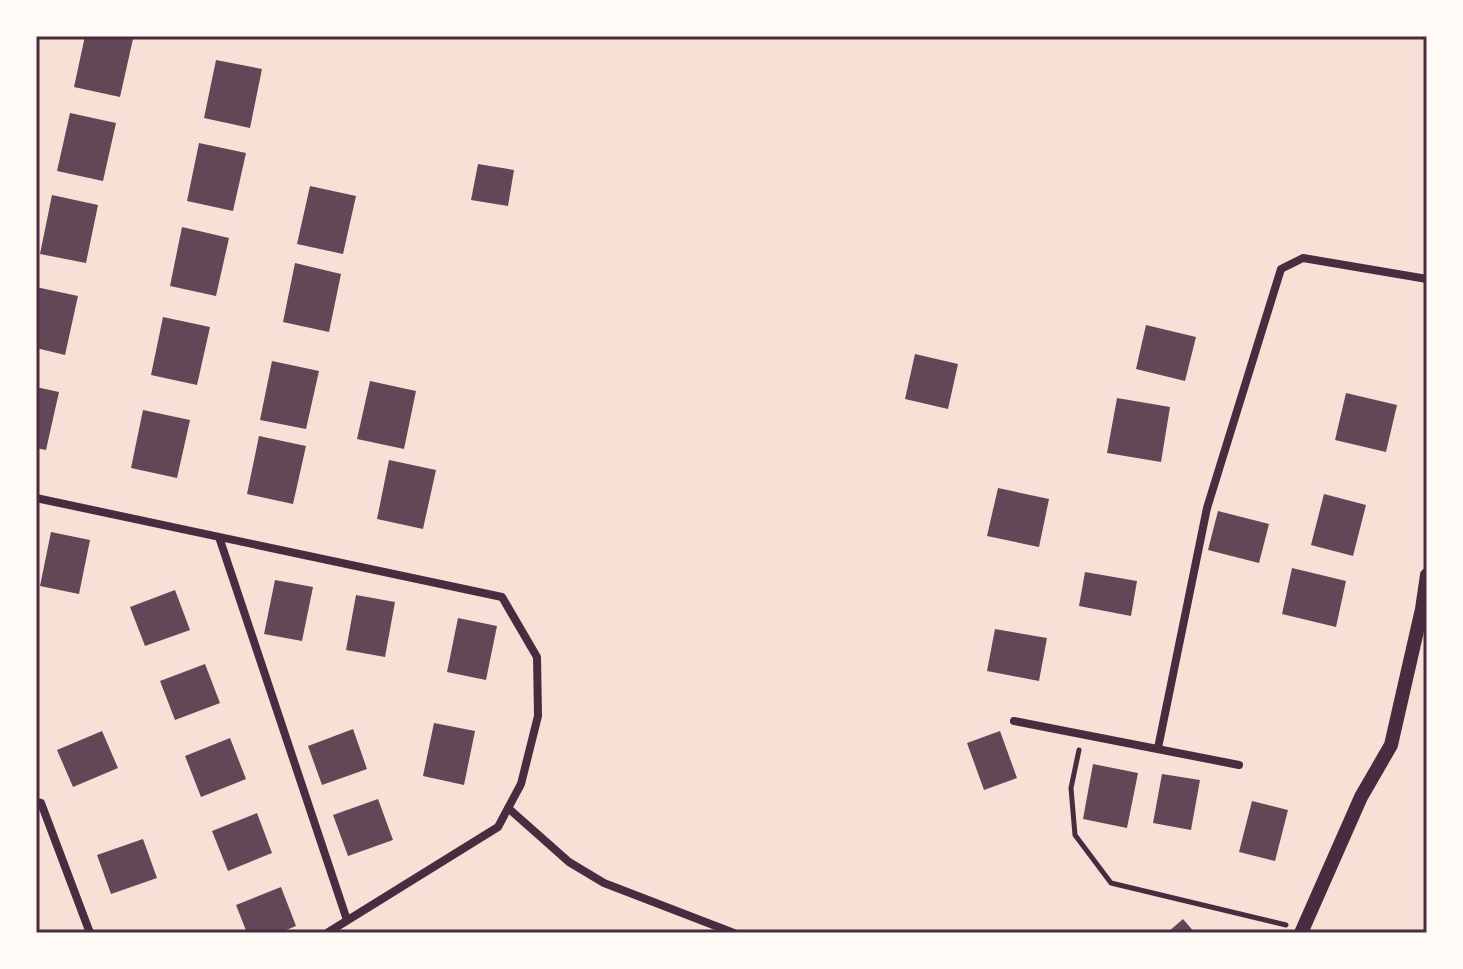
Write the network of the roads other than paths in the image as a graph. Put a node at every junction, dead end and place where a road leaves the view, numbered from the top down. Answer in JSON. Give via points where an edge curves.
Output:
{"nodes":[{"id":1,"x":1427,"y":279,"type":"edge"},
{"id":2,"x":36,"y":498,"type":"edge"},
{"id":3,"x":219,"y":537,"type":"junction"},
{"id":4,"x":1427,"y":575,"type":"edge"},
{"id":5,"x":1425,"y":610,"type":"edge"},
{"id":6,"x":1014,"y":721,"type":"dead end"},
{"id":7,"x":1158,"y":748,"type":"junction"},
{"id":8,"x":1239,"y":765,"type":"dead end"},
{"id":9,"x":36,"y":802,"type":"edge"},
{"id":10,"x":508,"y":808,"type":"junction"},
{"id":11,"x":347,"y":920,"type":"junction"},
{"id":12,"x":1302,"y":931,"type":"edge"},
{"id":13,"x":90,"y":933,"type":"edge"},
{"id":14,"x":327,"y":933,"type":"edge"},
{"id":15,"x":734,"y":933,"type":"edge"}],
"edges":[{"from":1,"to":7,"type":"street","via":[[1303,258],[1281,269],[1207,508]]},
{"from":2,"to":3,"type":"street"},
{"from":3,"to":10,"type":"street","via":[[502,597],[537,657],[538,716],[521,784]]},
{"from":3,"to":11,"type":"street"},
{"from":4,"to":5,"type":"street"},
{"from":5,"to":12,"type":"street","via":[[1391,745],[1361,797]]},
{"from":6,"to":7,"type":"street"},
{"from":7,"to":8,"type":"street"},
{"from":9,"to":13,"type":"street","via":[[41,803]]},
{"from":10,"to":11,"type":"street","via":[[498,827]]},
{"from":10,"to":15,"type":"street","via":[[569,862],[604,883]]},
{"from":11,"to":14,"type":"street"}]}
